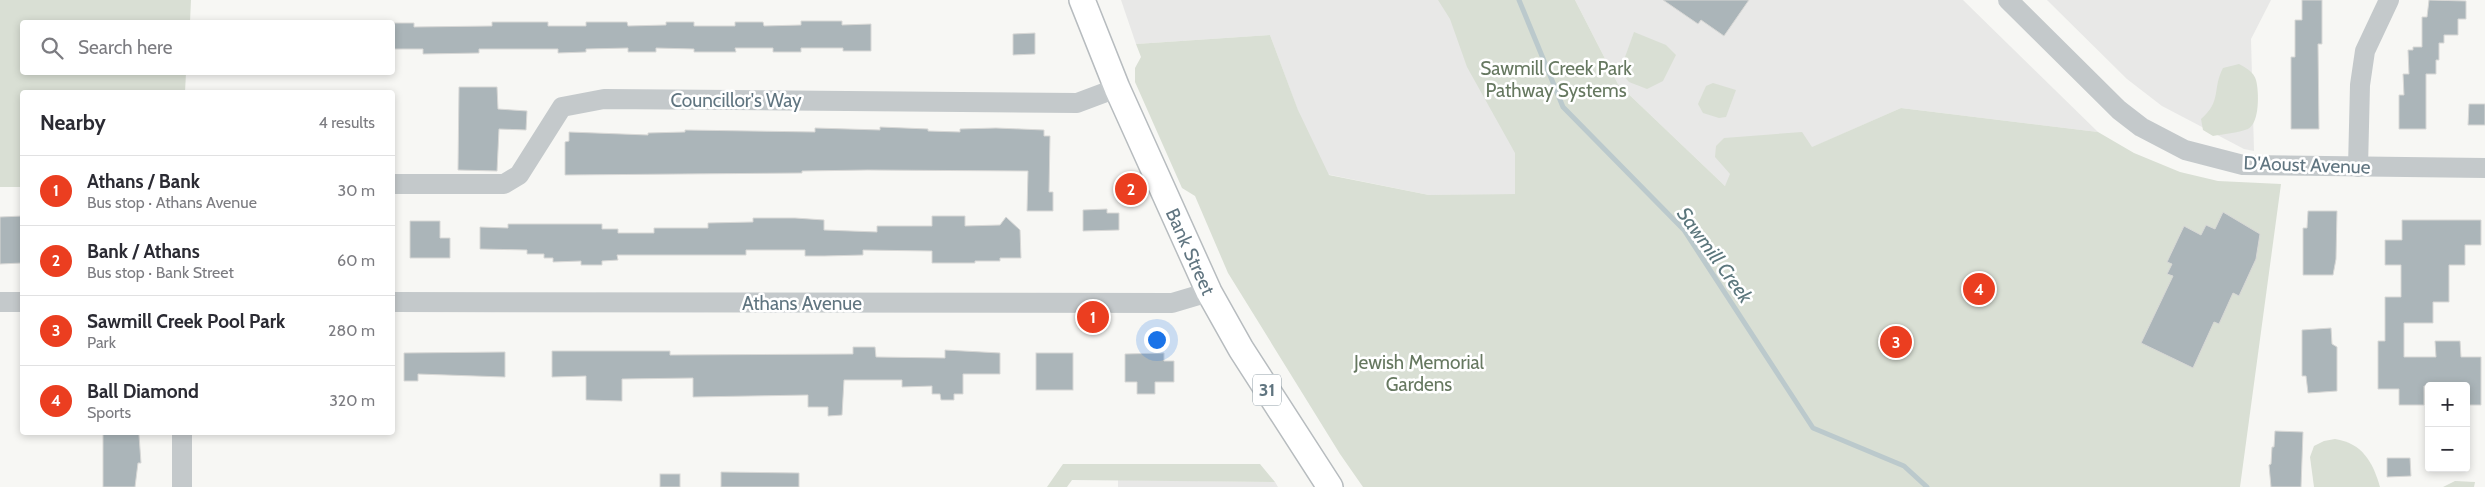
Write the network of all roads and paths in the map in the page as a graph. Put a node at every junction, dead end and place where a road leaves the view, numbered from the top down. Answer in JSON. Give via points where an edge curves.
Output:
{"nodes":[{"id":1,"x":1082,"y":0,"type":"edge"},
{"id":2,"x":2008,"y":0,"type":"edge"},
{"id":3,"x":2389,"y":0,"type":"edge"},
{"id":4,"x":1117,"y":88,"type":"junction"},
{"id":5,"x":2358,"y":167,"type":"junction"},
{"id":6,"x":2485,"y":168,"type":"edge"},
{"id":7,"x":395,"y":184,"type":"edge"},
{"id":8,"x":1209,"y":292,"type":"junction"},
{"id":9,"x":0,"y":302,"type":"edge"},
{"id":10,"x":20,"y":302,"type":"edge"},
{"id":11,"x":395,"y":302,"type":"edge"},
{"id":12,"x":182,"y":435,"type":"edge"},
{"id":13,"x":182,"y":487,"type":"edge"},
{"id":14,"x":1330,"y":487,"type":"edge"}],
"edges":[{"from":1,"to":4,"type":"main road","name":"Bank Street","number":"31"},
{"from":2,"to":5,"type":"street","name":"D'Aoust Avenue","via":[[2119,110],[2141,127],[2185,150],[2243,165]]},
{"from":3,"to":5,"type":"street","via":[[2365,51],[2360,85]]},
{"from":4,"to":7,"type":"street","name":"Councillor's Way","via":[[1077,103],[604,99],[562,107],[519,175],[504,184]]},
{"from":4,"to":8,"type":"main road","name":"Bank Street","number":"31"},
{"from":5,"to":6,"type":"street","name":"D'Aoust Avenue"},
{"from":8,"to":11,"type":"street","name":"Athans Avenue","via":[[1172,303]]},
{"from":8,"to":14,"type":"main road","name":"Bank Street","number":"31","via":[[1241,349]]},
{"from":9,"to":10,"type":"street"},
{"from":12,"to":13,"type":"street"}]}
